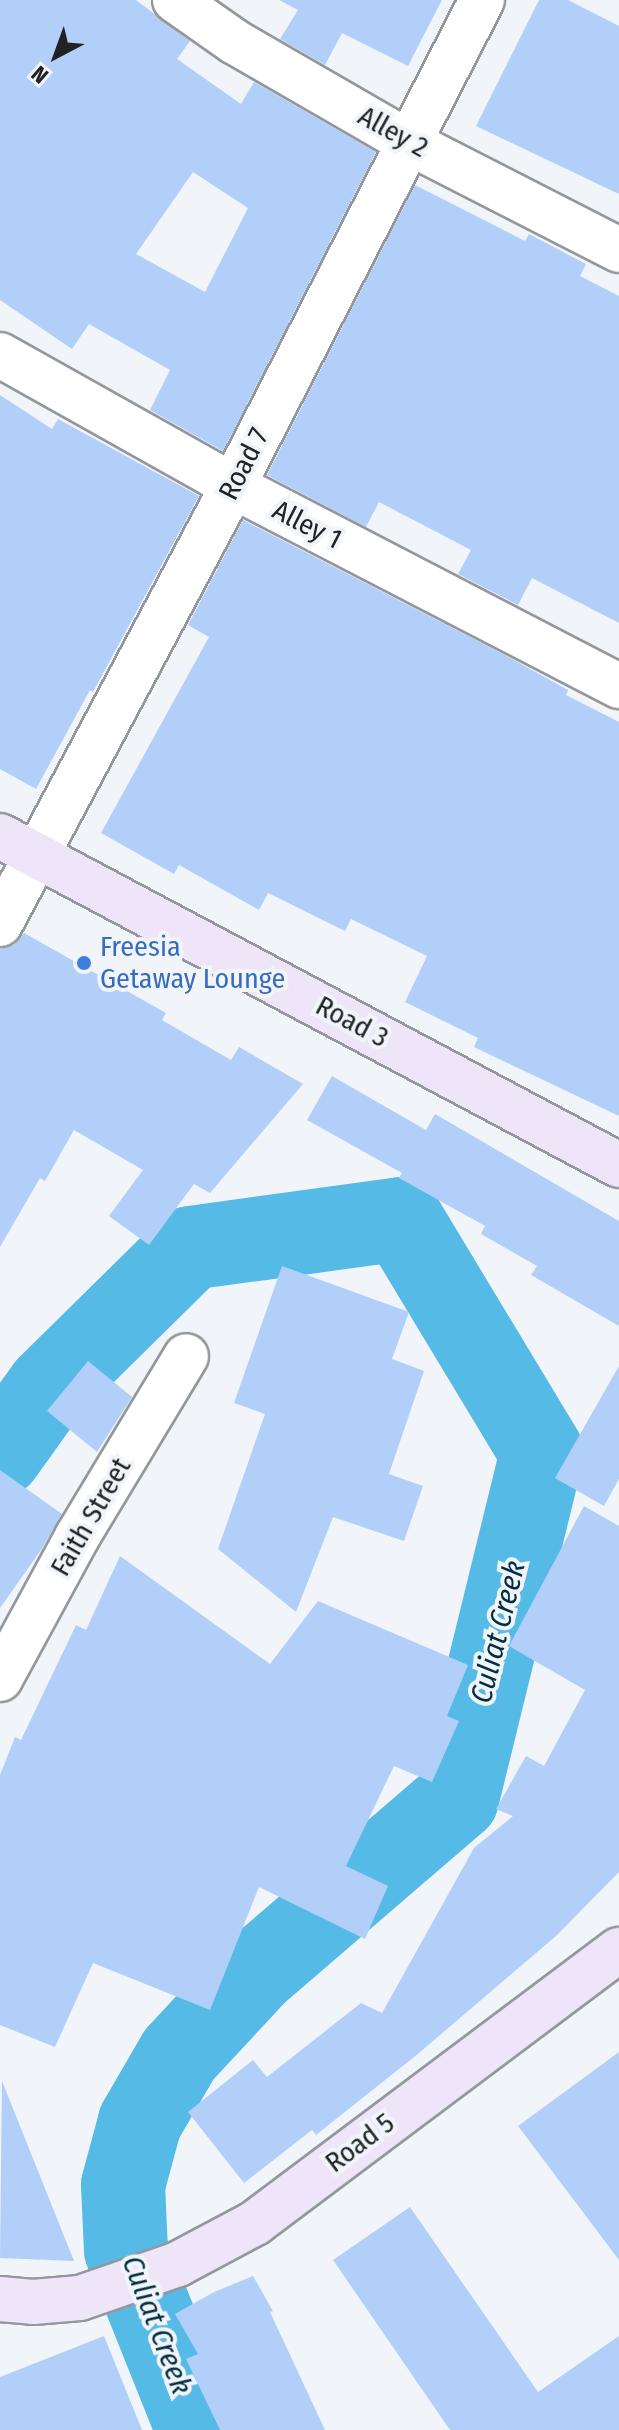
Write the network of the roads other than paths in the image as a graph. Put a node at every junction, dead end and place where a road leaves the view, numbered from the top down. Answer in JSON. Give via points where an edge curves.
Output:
{"nodes":[{"id":1,"x":175,"y":0,"type":"edge"},
{"id":2,"x":482,"y":0,"type":"edge"},
{"id":3,"x":408,"y":142,"type":"junction"},
{"id":4,"x":619,"y":250,"type":"edge"},
{"id":5,"x":0,"y":355,"type":"edge"},
{"id":6,"x":233,"y":486,"type":"junction"},
{"id":7,"x":619,"y":686,"type":"edge"},
{"id":8,"x":0,"y":836,"type":"edge"},
{"id":9,"x":39,"y":855,"type":"junction"},
{"id":10,"x":0,"y":924,"type":"edge"},
{"id":11,"x":619,"y":1165,"type":"edge"},
{"id":12,"x":186,"y":1356,"type":"dead end"},
{"id":13,"x":0,"y":1679,"type":"edge"},
{"id":14,"x":619,"y":1950,"type":"edge"},
{"id":15,"x":0,"y":2299,"type":"edge"}],
"edges":[{"from":1,"to":3,"type":"street","name":"Alley 2","via":[[235,42]]},
{"from":2,"to":3,"type":"street","name":"Road 7"},
{"from":3,"to":4,"type":"street","name":"Alley 2"},
{"from":3,"to":6,"type":"street","name":"Road 7"},
{"from":5,"to":6,"type":"street","name":"Alley 1"},
{"from":6,"to":7,"type":"street","name":"Alley 1"},
{"from":6,"to":9,"type":"street","name":"Road 7"},
{"from":8,"to":9,"type":"street","name":"Road 3"},
{"from":9,"to":10,"type":"street","name":"Road 7"},
{"from":9,"to":11,"type":"street","name":"Road 3"},
{"from":12,"to":13,"type":"street","name":"Faith Street","via":[[77,1537]]},
{"from":14,"to":15,"type":"street","name":"Road 5","via":[[255,2223],[178,2264],[80,2298]]}]}
